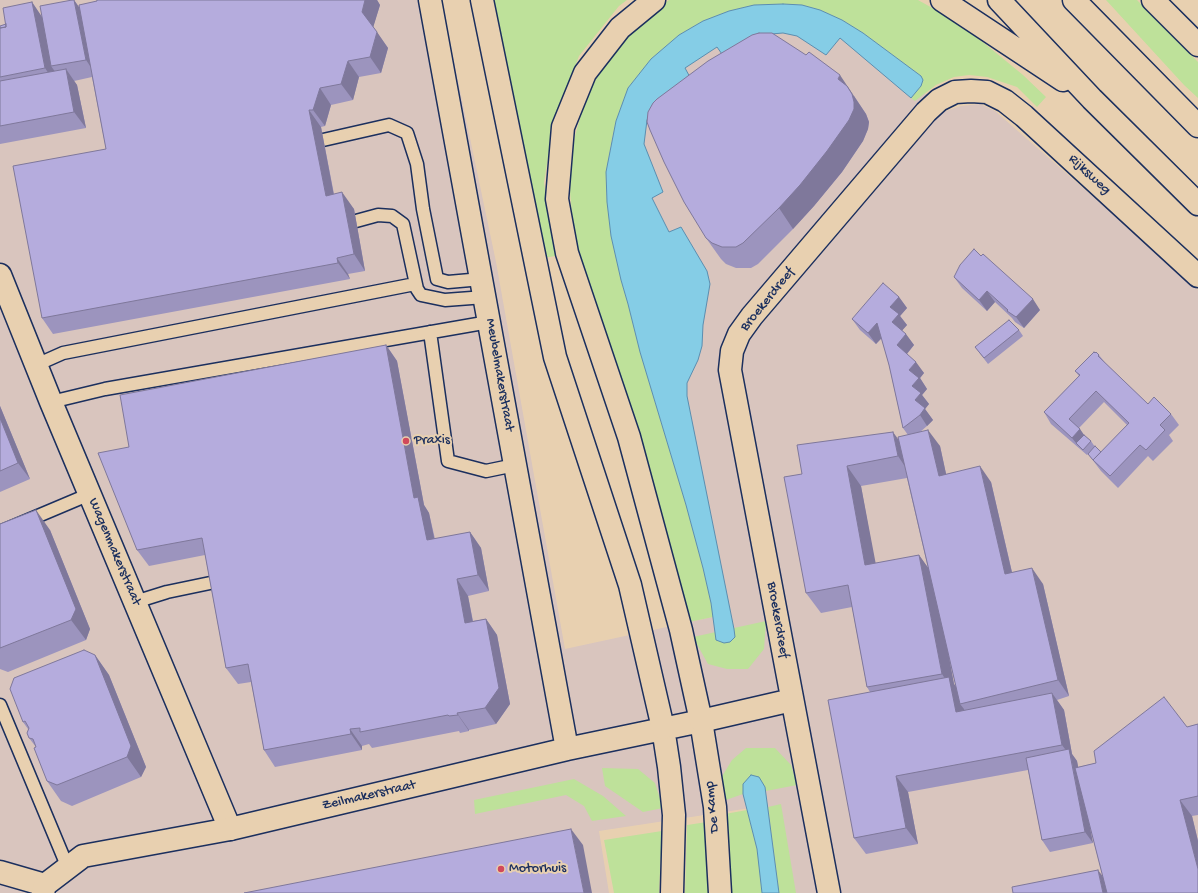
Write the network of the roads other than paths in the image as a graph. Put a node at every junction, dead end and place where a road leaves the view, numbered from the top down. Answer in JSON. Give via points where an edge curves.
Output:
{"nodes":[{"id":1,"x":430,"y":0,"type":"edge"},
{"id":2,"x":482,"y":0,"type":"edge"},
{"id":3,"x":654,"y":0,"type":"edge"},
{"id":4,"x":942,"y":0,"type":"edge"},
{"id":5,"x":999,"y":0,"type":"edge"},
{"id":6,"x":1074,"y":0,"type":"edge"},
{"id":7,"x":1153,"y":0,"type":"edge"},
{"id":8,"x":1198,"y":45,"type":"edge"},
{"id":9,"x":971,"y":91,"type":"joint"},
{"id":10,"x":1092,"y":99,"type":"junction"},
{"id":11,"x":1198,"y":126,"type":"edge"},
{"id":12,"x":323,"y":140,"type":"dead end"},
{"id":13,"x":1198,"y":204,"type":"edge"},
{"id":14,"x":356,"y":221,"type":"dead end"},
{"id":15,"x":0,"y":275,"type":"edge"},
{"id":16,"x":1198,"y":276,"type":"edge"},
{"id":17,"x":415,"y":284,"type":"junction"},
{"id":18,"x":483,"y":288,"type":"junction"},
{"id":19,"x":489,"y":322,"type":"junction"},
{"id":20,"x":430,"y":332,"type":"junction"},
{"id":21,"x":36,"y":365,"type":"junction"},
{"id":22,"x":51,"y":402,"type":"junction"},
{"id":23,"x":515,"y":465,"type":"junction"},
{"id":24,"x":90,"y":494,"type":"junction"},
{"id":25,"x":0,"y":532,"type":"edge"},
{"id":26,"x":215,"y":582,"type":"edge"},
{"id":27,"x":135,"y":602,"type":"junction"},
{"id":28,"x":792,"y":700,"type":"junction"},
{"id":29,"x":0,"y":705,"type":"edge"},
{"id":30,"x":701,"y":721,"type":"junction"},
{"id":31,"x":663,"y":728,"type":"junction"},
{"id":32,"x":567,"y":749,"type":"junction"},
{"id":33,"x":230,"y":829,"type":"junction"},
{"id":34,"x":68,"y":868,"type":"junction"},
{"id":35,"x":0,"y":872,"type":"edge"},
{"id":36,"x":44,"y":889,"type":"edge"},
{"id":37,"x":672,"y":893,"type":"edge"},
{"id":38,"x":720,"y":893,"type":"edge"},
{"id":39,"x":829,"y":893,"type":"edge"}],
"edges":[{"from":1,"to":18,"type":"street","name":"Meubelmakerstraat"},
{"from":2,"to":31,"type":"street","via":[[555,357],[630,585]]},
{"from":3,"to":30,"type":"street","name":"De Kamp","via":[[620,28],[586,73],[562,127],[557,199],[567,253],[629,437],[681,630]]},
{"from":4,"to":10,"type":"street"},
{"from":5,"to":10,"type":"street"},
{"from":6,"to":11,"type":"street"},
{"from":7,"to":8,"type":"street"},
{"from":9,"to":16,"type":"street","name":"Rijksweg","via":[[987,92],[1005,101],[1024,116]]},
{"from":9,"to":28,"type":"street","name":"Broekerdreef","via":[[955,92],[939,100],[926,112],[752,316],[739,334],[732,351],[730,370]]},
{"from":10,"to":13,"type":"street"},
{"from":12,"to":18,"type":"lane","via":[[389,125],[407,133],[417,164],[437,279]]},
{"from":14,"to":17,"type":"lane","via":[[378,215],[392,216],[403,224]]},
{"from":15,"to":21,"type":"street","name":"Wagenmakerstraat"},
{"from":17,"to":18,"type":"lane","via":[[421,295],[445,300]]},
{"from":17,"to":21,"type":"lane","via":[[63,352]]},
{"from":18,"to":19,"type":"street","name":"Meubelmakerstraat"},
{"from":19,"to":20,"type":"lane"},
{"from":19,"to":23,"type":"street","name":"Meubelmakerstraat"},
{"from":20,"to":22,"type":"lane","via":[[105,389]]},
{"from":20,"to":23,"type":"lane","via":[[448,461],[486,471]]},
{"from":21,"to":22,"type":"street","name":"Wagenmakerstraat"},
{"from":22,"to":24,"type":"street","name":"Wagenmakerstraat"},
{"from":23,"to":32,"type":"street","name":"Meubelmakerstraat"},
{"from":24,"to":25,"type":"lane"},
{"from":24,"to":27,"type":"street","name":"Wagenmakerstraat"},
{"from":26,"to":27,"type":"lane"},
{"from":27,"to":33,"type":"street","name":"Wagenmakerstraat"},
{"from":28,"to":30,"type":"street"},
{"from":28,"to":39,"type":"street","name":"Broekerdreef"},
{"from":29,"to":34,"type":"lane"},
{"from":30,"to":31,"type":"street","name":"Zeilmakerstraat"},
{"from":30,"to":38,"type":"street","name":"De Kamp","via":[[714,807]]},
{"from":31,"to":32,"type":"street","name":"Zeilmakerstraat"},
{"from":31,"to":37,"type":"street","via":[[674,815]]},
{"from":32,"to":33,"type":"street","name":"Zeilmakerstraat"},
{"from":33,"to":34,"type":"street","name":"Zeilmakerstraat","via":[[83,856]]},
{"from":34,"to":36,"type":"street","name":"Zeilmakerstraat"},
{"from":35,"to":36,"type":"street"}]}
